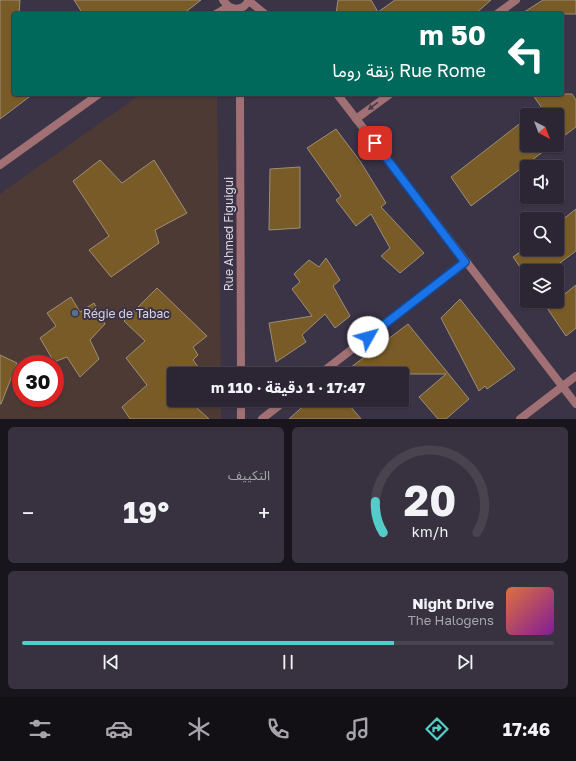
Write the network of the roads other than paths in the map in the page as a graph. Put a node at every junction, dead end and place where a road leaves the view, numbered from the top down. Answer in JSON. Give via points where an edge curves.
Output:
{"nodes":[{"id":1,"x":516,"y":0,"type":"edge"},
{"id":2,"x":249,"y":1,"type":"edge"},
{"id":3,"x":226,"y":3,"type":"edge"},
{"id":4,"x":239,"y":11,"type":"edge"},
{"id":5,"x":218,"y":12,"type":"edge"},
{"id":6,"x":263,"y":12,"type":"edge"},
{"id":7,"x":500,"y":12,"type":"edge"},
{"id":8,"x":96,"y":96,"type":"edge"},
{"id":9,"x":240,"y":96,"type":"edge"},
{"id":10,"x":339,"y":96,"type":"edge"},
{"id":11,"x":387,"y":96,"type":"edge"},
{"id":12,"x":356,"y":119,"type":"junction"},
{"id":13,"x":0,"y":165,"type":"edge"},
{"id":14,"x":465,"y":262,"type":"junction"},
{"id":15,"x":241,"y":367,"type":"edge"},
{"id":16,"x":329,"y":367,"type":"edge"},
{"id":17,"x":576,"y":376,"type":"edge"},
{"id":18,"x":562,"y":386,"type":"junction"},
{"id":19,"x":576,"y":404,"type":"edge"},
{"id":20,"x":241,"y":407,"type":"edge"},
{"id":21,"x":277,"y":407,"type":"edge"},
{"id":22,"x":241,"y":419,"type":"edge"},
{"id":23,"x":262,"y":419,"type":"edge"},
{"id":24,"x":520,"y":419,"type":"edge"}],
"edges":[{"from":1,"to":7,"type":"street"},
{"from":2,"to":4,"type":"street"},
{"from":2,"to":6,"type":"street"},
{"from":3,"to":4,"type":"street"},
{"from":3,"to":5,"type":"street"},
{"from":8,"to":13,"type":"street"},
{"from":9,"to":15,"type":"street","name":"Rue Ahmed Figuigui"},
{"from":10,"to":12,"type":"street"},
{"from":11,"to":12,"type":"street","one_way":true},
{"from":12,"to":14,"type":"street"},
{"from":14,"to":16,"type":"street"},
{"from":14,"to":18,"type":"street"},
{"from":17,"to":18,"type":"street"},
{"from":18,"to":19,"type":"street"},
{"from":18,"to":24,"type":"street"},
{"from":20,"to":22,"type":"street"},
{"from":21,"to":23,"type":"street"}]}
